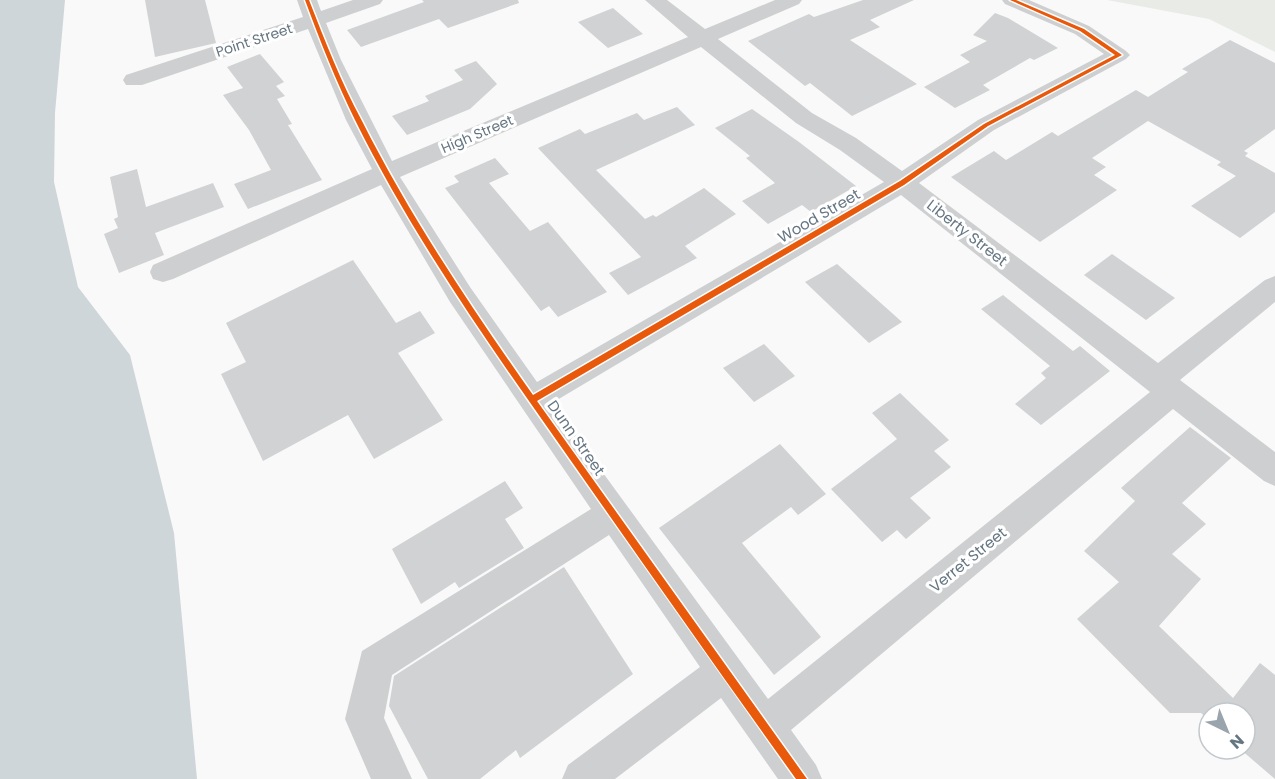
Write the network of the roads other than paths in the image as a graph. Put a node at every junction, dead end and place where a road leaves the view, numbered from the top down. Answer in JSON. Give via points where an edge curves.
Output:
{"nodes":[{"id":1,"x":373,"y":0,"type":"edge"},
{"id":2,"x":655,"y":0,"type":"edge"},
{"id":3,"x":792,"y":0,"type":"edge"},
{"id":4,"x":1012,"y":0,"type":"edge"},
{"id":5,"x":310,"y":10,"type":"edge"},
{"id":6,"x":705,"y":38,"type":"junction"},
{"id":7,"x":134,"y":80,"type":"dead end"},
{"id":8,"x":386,"y":173,"type":"junction"},
{"id":9,"x":902,"y":183,"type":"junction"},
{"id":10,"x":163,"y":272,"type":"dead end"},
{"id":11,"x":1275,"y":287,"type":"edge"},
{"id":12,"x":1165,"y":387,"type":"junction"},
{"id":13,"x":532,"y":400,"type":"junction"},
{"id":14,"x":1275,"y":471,"type":"edge"},
{"id":15,"x":613,"y":514,"type":"junction"},
{"id":16,"x":725,"y":671,"type":"junction"},
{"id":17,"x":764,"y":727,"type":"junction"},
{"id":18,"x":392,"y":779,"type":"edge"},
{"id":19,"x":582,"y":779,"type":"edge"},
{"id":20,"x":802,"y":779,"type":"edge"}],
"edges":[{"from":1,"to":5,"type":"street","name":"Point Street"},
{"from":2,"to":6,"type":"street","name":"Liberty Street"},
{"from":3,"to":6,"type":"street","name":"High Street"},
{"from":4,"to":9,"type":"street","name":"Wood Street","via":[[1082,30],[1119,56],[986,125]]},
{"from":5,"to":7,"type":"street","name":"Point Street"},
{"from":5,"to":8,"type":"street","name":"Dunn Street"},
{"from":6,"to":8,"type":"street","name":"High Street"},
{"from":6,"to":9,"type":"street","name":"Liberty Street","via":[[804,118]]},
{"from":8,"to":10,"type":"street","name":"High Street"},
{"from":8,"to":13,"type":"street","name":"Dunn Street"},
{"from":9,"to":12,"type":"street","name":"Liberty Street"},
{"from":9,"to":13,"type":"street","name":"Wood Street"},
{"from":11,"to":12,"type":"street","name":"Verret Street"},
{"from":12,"to":14,"type":"street","name":"Liberty Street"},
{"from":12,"to":17,"type":"street","name":"Verret Street"},
{"from":13,"to":15,"type":"street","name":"Dunn Street"},
{"from":15,"to":16,"type":"street","name":"Dunn Street"},
{"from":15,"to":18,"type":"street","via":[[375,664],[364,719]]},
{"from":16,"to":17,"type":"street","name":"Dunn Street"},
{"from":16,"to":19,"type":"street"},
{"from":17,"to":20,"type":"street","name":"Dunn Street"}]}
